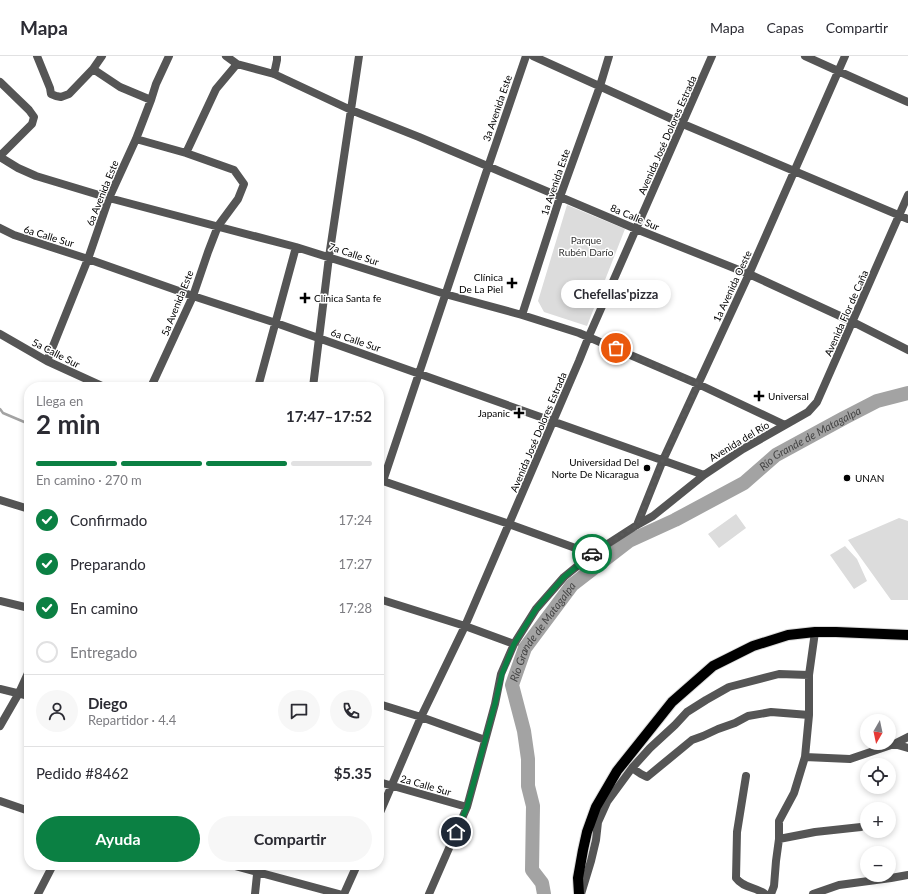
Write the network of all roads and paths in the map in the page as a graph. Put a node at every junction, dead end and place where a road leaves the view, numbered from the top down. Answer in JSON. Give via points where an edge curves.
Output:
{"nodes":[{"id":1,"x":37,"y":56,"type":"edge"},
{"id":2,"x":169,"y":56,"type":"edge"},
{"id":3,"x":226,"y":56,"type":"edge"},
{"id":4,"x":277,"y":56,"type":"edge"},
{"id":5,"x":359,"y":56,"type":"edge"},
{"id":6,"x":526,"y":56,"type":"edge"},
{"id":7,"x":533,"y":56,"type":"edge"},
{"id":8,"x":609,"y":56,"type":"edge"},
{"id":9,"x":712,"y":56,"type":"edge"},
{"id":10,"x":805,"y":56,"type":"edge"},
{"id":11,"x":845,"y":56,"type":"edge"},
{"id":12,"x":99,"y":58,"type":"edge"},
{"id":13,"x":237,"y":64,"type":"junction"},
{"id":14,"x":93,"y":69,"type":"junction"},
{"id":15,"x":838,"y":72,"type":"junction"},
{"id":16,"x":274,"y":74,"type":"junction"},
{"id":17,"x":0,"y":82,"type":"edge"},
{"id":18,"x":600,"y":86,"type":"junction"},
{"id":19,"x":151,"y":100,"type":"junction"},
{"id":20,"x":908,"y":102,"type":"edge"},
{"id":21,"x":351,"y":110,"type":"junction"},
{"id":22,"x":682,"y":124,"type":"junction"},
{"id":23,"x":136,"y":139,"type":"junction"},
{"id":24,"x":186,"y":153,"type":"junction"},
{"id":25,"x":0,"y":157,"type":"edge"},
{"id":26,"x":488,"y":167,"type":"junction"},
{"id":27,"x":795,"y":171,"type":"junction"},
{"id":28,"x":908,"y":195,"type":"edge"},
{"id":29,"x":560,"y":197,"type":"junction"},
{"id":30,"x":109,"y":198,"type":"junction"},
{"id":31,"x":899,"y":215,"type":"junction"},
{"id":32,"x":908,"y":219,"type":"edge"},
{"id":33,"x":218,"y":226,"type":"junction"},
{"id":34,"x":0,"y":228,"type":"edge"},
{"id":35,"x":636,"y":229,"type":"junction"},
{"id":36,"x":296,"y":246,"type":"junction"},
{"id":37,"x":329,"y":257,"type":"junction"},
{"id":38,"x":88,"y":259,"type":"junction"},
{"id":39,"x":749,"y":274,"type":"junction"},
{"id":40,"x":446,"y":294,"type":"junction"},
{"id":41,"x":193,"y":296,"type":"junction"},
{"id":42,"x":522,"y":315,"type":"junction"},
{"id":43,"x":853,"y":322,"type":"junction"},
{"id":44,"x":276,"y":323,"type":"junction"},
{"id":45,"x":0,"y":334,"type":"edge"},
{"id":46,"x":589,"y":336,"type":"junction"},
{"id":47,"x":319,"y":338,"type":"junction"},
{"id":48,"x":908,"y":350,"type":"edge"},
{"id":49,"x":46,"y":361,"type":"junction"},
{"id":50,"x":419,"y":374,"type":"junction"},
{"id":51,"x":93,"y":382,"type":"edge"},
{"id":52,"x":153,"y":382,"type":"edge"},
{"id":53,"x":259,"y":382,"type":"edge"},
{"id":54,"x":315,"y":382,"type":"edge"},
{"id":55,"x":698,"y":384,"type":"junction"},
{"id":56,"x":553,"y":421,"type":"junction"},
{"id":57,"x":785,"y":425,"type":"junction"},
{"id":58,"x":663,"y":460,"type":"junction"},
{"id":59,"x":384,"y":472,"type":"edge"},
{"id":60,"x":704,"y":474,"type":"junction"},
{"id":61,"x":384,"y":481,"type":"edge"},
{"id":62,"x":0,"y":500,"type":"edge"},
{"id":63,"x":24,"y":507,"type":"edge"},
{"id":64,"x":509,"y":524,"type":"junction"},
{"id":65,"x":637,"y":525,"type":"junction"},
{"id":66,"x":592,"y":554,"type":"junction"},
{"id":67,"x":0,"y":601,"type":"edge"},
{"id":68,"x":384,"y":601,"type":"edge"},
{"id":69,"x":24,"y":607,"type":"edge"},
{"id":70,"x":465,"y":626,"type":"junction"},
{"id":71,"x":815,"y":632,"type":"junction"},
{"id":72,"x":908,"y":635,"type":"edge"},
{"id":73,"x":514,"y":644,"type":"junction"},
{"id":74,"x":809,"y":675,"type":"junction"},
{"id":75,"x":24,"y":682,"type":"edge"},
{"id":76,"x":0,"y":689,"type":"edge"},
{"id":77,"x":19,"y":693,"type":"junction"},
{"id":78,"x":24,"y":694,"type":"edge"},
{"id":79,"x":384,"y":706,"type":"edge"},
{"id":80,"x":809,"y":715,"type":"junction"},
{"id":81,"x":421,"y":717,"type":"junction"},
{"id":82,"x":0,"y":726,"type":"edge"},
{"id":83,"x":908,"y":737,"type":"edge"},
{"id":84,"x":485,"y":740,"type":"junction"},
{"id":85,"x":896,"y":743,"type":"edge"},
{"id":86,"x":896,"y":745,"type":"edge"},
{"id":87,"x":908,"y":748,"type":"edge"},
{"id":88,"x":876,"y":750,"type":"edge"},
{"id":89,"x":805,"y":757,"type":"junction"},
{"id":90,"x":632,"y":768,"type":"junction"},
{"id":91,"x":746,"y":776,"type":"dead end"},
{"id":92,"x":384,"y":784,"type":"edge"},
{"id":93,"x":392,"y":786,"type":"junction"},
{"id":94,"x":0,"y":801,"type":"edge"},
{"id":95,"x":384,"y":804,"type":"edge"},
{"id":96,"x":467,"y":807,"type":"junction"},
{"id":97,"x":24,"y":809,"type":"edge"},
{"id":98,"x":860,"y":827,"type":"dead end"},
{"id":99,"x":780,"y":839,"type":"junction"},
{"id":100,"x":50,"y":870,"type":"edge"},
{"id":101,"x":258,"y":870,"type":"edge"},
{"id":102,"x":264,"y":870,"type":"edge"},
{"id":103,"x":355,"y":870,"type":"edge"},
{"id":104,"x":908,"y":875,"type":"edge"},
{"id":105,"x":38,"y":894,"type":"edge"},
{"id":106,"x":255,"y":894,"type":"edge"},
{"id":107,"x":339,"y":894,"type":"edge"},
{"id":108,"x":344,"y":894,"type":"edge"},
{"id":109,"x":430,"y":894,"type":"edge"},
{"id":110,"x":580,"y":894,"type":"edge"},
{"id":111,"x":765,"y":894,"type":"edge"},
{"id":112,"x":771,"y":894,"type":"edge"},
{"id":113,"x":813,"y":894,"type":"edge"}],
"edges":[{"from":1,"to":14,"type":"street","via":[[51,94],[56,96],[69,94]]},
{"from":2,"to":19,"type":"street","name":"6a Avenida Este"},
{"from":3,"to":13,"type":"street"},
{"from":4,"to":16,"type":"street"},
{"from":5,"to":21,"type":"street"},
{"from":6,"to":26,"type":"street","name":"3a Avenida Este"},
{"from":7,"to":18,"type":"street"},
{"from":8,"to":18,"type":"street","name":"1a Avenida Este"},
{"from":9,"to":22,"type":"street","name":"Avenida José Dolores Estrada"},
{"from":10,"to":15,"type":"street"},
{"from":11,"to":15,"type":"street","name":"1a Avenida Oeste"},
{"from":12,"to":14,"type":"street"},
{"from":13,"to":16,"type":"street","name":"8a Calle Sur"},
{"from":13,"to":24,"type":"street","via":[[216,89]]},
{"from":14,"to":19,"type":"street","via":[[120,87]]},
{"from":15,"to":20,"type":"street"},
{"from":15,"to":27,"type":"street","name":"1a Avenida Oeste"},
{"from":16,"to":21,"type":"street","name":"8a Calle Sur"},
{"from":17,"to":25,"type":"street","via":[[34,117],[32,124]]},
{"from":18,"to":22,"type":"street"},
{"from":18,"to":29,"type":"street","name":"1a Avenida Este"},
{"from":19,"to":23,"type":"street","name":"6a Avenida Este"},
{"from":21,"to":26,"type":"street","name":"8a Calle Sur"},
{"from":21,"to":37,"type":"street"},
{"from":22,"to":27,"type":"street"},
{"from":22,"to":35,"type":"street","name":"Avenida José Dolores Estrada"},
{"from":23,"to":24,"type":"street"},
{"from":23,"to":30,"type":"street","name":"6a Avenida Este"},
{"from":24,"to":33,"type":"street","name":"5a Avenida Este","via":[[234,170],[244,184],[238,199]]},
{"from":25,"to":30,"type":"street","name":"7a Calle Sur","via":[[36,176]]},
{"from":26,"to":29,"type":"street","name":"8a Calle Sur"},
{"from":26,"to":40,"type":"street","name":"3a Avenida Este"},
{"from":27,"to":31,"type":"street"},
{"from":27,"to":39,"type":"street","name":"1a Avenida Oeste"},
{"from":28,"to":31,"type":"street","name":"Avenida Flor de Caña"},
{"from":29,"to":35,"type":"street","name":"8a Calle Sur"},
{"from":29,"to":42,"type":"street","name":"1a Avenida Este"},
{"from":30,"to":33,"type":"street","name":"7a Calle Sur"},
{"from":30,"to":38,"type":"street","name":"6a Avenida Este"},
{"from":31,"to":32,"type":"street"},
{"from":31,"to":43,"type":"street","name":"Avenida Flor de Caña"},
{"from":33,"to":36,"type":"street","name":"7a Calle Sur"},
{"from":33,"to":41,"type":"street","name":"5a Avenida Este"},
{"from":34,"to":38,"type":"street","name":"6a Calle Sur"},
{"from":35,"to":39,"type":"street","name":"8a Calle Sur"},
{"from":35,"to":46,"type":"street","name":"Avenida José Dolores Estrada"},
{"from":36,"to":37,"type":"street","name":"7a Calle Sur"},
{"from":36,"to":44,"type":"street"},
{"from":37,"to":40,"type":"street","name":"7a Calle Sur"},
{"from":37,"to":47,"type":"street"},
{"from":38,"to":41,"type":"street","name":"6a Calle Sur"},
{"from":38,"to":49,"type":"street","name":"6a Avenida Este"},
{"from":39,"to":43,"type":"street","name":"8a Calle Sur"},
{"from":39,"to":55,"type":"street","name":"1a Avenida Oeste"},
{"from":40,"to":42,"type":"street","name":"7a Calle Sur"},
{"from":40,"to":50,"type":"street","name":"3a Avenida Este"},
{"from":41,"to":44,"type":"street","name":"6a Calle Sur"},
{"from":41,"to":52,"type":"street","name":"5a Avenida Este"},
{"from":42,"to":46,"type":"street","name":"7a Calle Sur"},
{"from":43,"to":48,"type":"street","name":"8a Calle Sur"},
{"from":43,"to":57,"type":"street","name":"Avenida Flor de Caña","via":[[818,402],[808,412]]},
{"from":44,"to":47,"type":"street","name":"6a Calle Sur"},
{"from":44,"to":53,"type":"street"},
{"from":45,"to":49,"type":"street","name":"5a Calle Sur"},
{"from":46,"to":55,"type":"street","name":"7a Calle Sur"},
{"from":46,"to":56,"type":"street","name":"Avenida José Dolores Estrada"},
{"from":47,"to":50,"type":"street","name":"6a Calle Sur"},
{"from":47,"to":54,"type":"street"},
{"from":49,"to":51,"type":"street","name":"5a Calle Sur"},
{"from":50,"to":56,"type":"street","name":"6a Calle Sur"},
{"from":50,"to":59,"type":"street","name":"3a Avenida Este"},
{"from":55,"to":57,"type":"street","name":"7a Calle Sur"},
{"from":55,"to":58,"type":"street","name":"1a Avenida Oeste"},
{"from":56,"to":58,"type":"street","name":"6a Calle Sur"},
{"from":56,"to":64,"type":"street","name":"Avenida José Dolores Estrada"},
{"from":57,"to":60,"type":"street","name":"Avenida del Río"},
{"from":58,"to":60,"type":"street","name":"6a Calle Sur"},
{"from":58,"to":65,"type":"street","name":"1a Avenida Oeste"},
{"from":60,"to":65,"type":"street","name":"Avenida del Río","via":[[653,516]]},
{"from":61,"to":64,"type":"street"},
{"from":62,"to":63,"type":"street"},
{"from":64,"to":66,"type":"street"},
{"from":64,"to":70,"type":"street","name":"Avenida José Dolores Estrada"},
{"from":65,"to":66,"type":"street","name":"Avenida del Río"},
{"from":66,"to":73,"type":"street","via":[[564,577],[536,609]]},
{"from":67,"to":69,"type":"street"},
{"from":68,"to":70,"type":"street"},
{"from":70,"to":73,"type":"street"},
{"from":70,"to":81,"type":"street","name":"Avenida José Dolores Estrada"},
{"from":71,"to":72,"type":"main road"},
{"from":71,"to":74,"type":"street"},
{"from":71,"to":110,"type":"main road","via":[[788,635],[753,646],[713,666],[672,702],[617,771],[596,807],[583,850],[578,878]]},
{"from":73,"to":84,"type":"street","via":[[502,674]]},
{"from":74,"to":80,"type":"street"},
{"from":74,"to":90,"type":"street","via":[[779,674],[729,687],[687,712]]},
{"from":75,"to":77,"type":"street"},
{"from":76,"to":77,"type":"street"},
{"from":77,"to":78,"type":"street"},
{"from":77,"to":82,"type":"street"},
{"from":79,"to":81,"type":"street"},
{"from":80,"to":89,"type":"street"},
{"from":80,"to":90,"type":"street","via":[[771,712],[748,716],[692,740],[647,777]]},
{"from":81,"to":84,"type":"street"},
{"from":81,"to":93,"type":"street","name":"Avenida José Dolores Estrada"},
{"from":83,"to":85,"type":"street"},
{"from":84,"to":96,"type":"street"},
{"from":86,"to":87,"type":"street"},
{"from":88,"to":89,"type":"street","via":[[850,759]]},
{"from":89,"to":99,"type":"street","via":[[794,793],[779,821]]},
{"from":90,"to":110,"type":"street","via":[[607,802],[598,822],[593,854]]},
{"from":91,"to":111,"type":"street","via":[[737,832],[736,878],[744,885]]},
{"from":92,"to":93,"type":"street","name":"2a Calle Sur"},
{"from":93,"to":95,"type":"street","name":"Avenida José Dolores Estrada"},
{"from":93,"to":96,"type":"street","name":"2a Calle Sur"},
{"from":94,"to":97,"type":"street"},
{"from":96,"to":109,"type":"street"},
{"from":98,"to":99,"type":"street"},
{"from":99,"to":112,"type":"street"},
{"from":100,"to":105,"type":"street"},
{"from":101,"to":106,"type":"street"},
{"from":102,"to":107,"type":"street"},
{"from":103,"to":108,"type":"street"},
{"from":104,"to":113,"type":"street","via":[[839,884]]}]}
